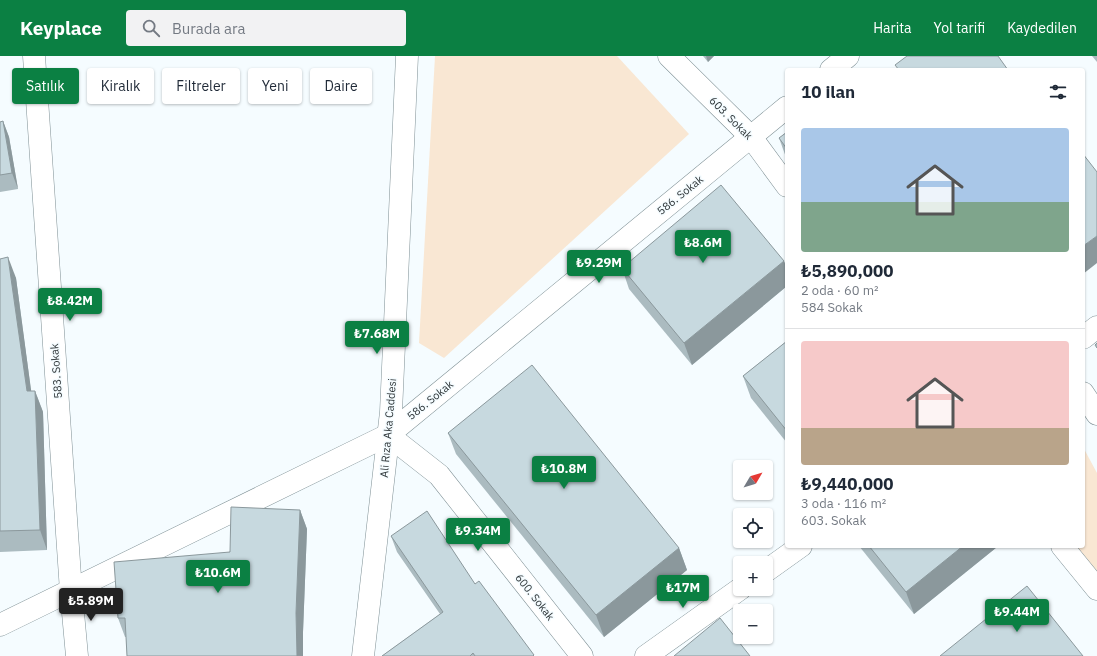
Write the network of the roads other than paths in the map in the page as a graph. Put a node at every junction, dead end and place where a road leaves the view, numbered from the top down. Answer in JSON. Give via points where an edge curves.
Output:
{"nodes":[{"id":1,"x":34,"y":56,"type":"edge"},
{"id":2,"x":407,"y":56,"type":"edge"},
{"id":3,"x":669,"y":56,"type":"edge"},
{"id":4,"x":848,"y":56,"type":"edge"},
{"id":5,"x":833,"y":68,"type":"edge"},
{"id":6,"x":785,"y":108,"type":"edge"},
{"id":7,"x":751,"y":137,"type":"junction"},
{"id":8,"x":785,"y":183,"type":"edge"},
{"id":9,"x":1097,"y":328,"type":"edge"},
{"id":10,"x":1085,"y":337,"type":"edge"},
{"id":11,"x":1085,"y":396,"type":"edge"},
{"id":12,"x":1097,"y":414,"type":"edge"},
{"id":13,"x":388,"y":435,"type":"junction"},
{"id":14,"x":798,"y":548,"type":"edge"},
{"id":15,"x":1064,"y":548,"type":"edge"},
{"id":16,"x":773,"y":566,"type":"edge"},
{"id":17,"x":1097,"y":589,"type":"edge"},
{"id":18,"x":71,"y":591,"type":"junction"},
{"id":19,"x":733,"y":594,"type":"edge"},
{"id":20,"x":0,"y":625,"type":"edge"},
{"id":21,"x":77,"y":656,"type":"edge"},
{"id":22,"x":363,"y":656,"type":"edge"},
{"id":23,"x":582,"y":656,"type":"edge"},
{"id":24,"x":646,"y":656,"type":"edge"}],
"edges":[{"from":1,"to":18,"type":"street","name":"583. Sokak"},
{"from":2,"to":13,"type":"street","name":"Ali Rıza Aka Caddesi","via":[[392,396]]},
{"from":3,"to":7,"type":"street","name":"603. Sokak"},
{"from":4,"to":5,"type":"street"},
{"from":6,"to":7,"type":"street","name":"586. Sokak"},
{"from":7,"to":8,"type":"street","name":"603. Sokak"},
{"from":7,"to":13,"type":"street","name":"586. Sokak"},
{"from":9,"to":10,"type":"street"},
{"from":11,"to":12,"type":"street"},
{"from":13,"to":18,"type":"street","name":"586. Sokak"},
{"from":13,"to":22,"type":"street","name":"Ali Rıza Aka Caddesi"},
{"from":13,"to":23,"type":"street","name":"600. Sokak","via":[[438,475]]},
{"from":14,"to":16,"type":"street"},
{"from":15,"to":17,"type":"street"},
{"from":18,"to":20,"type":"street","name":"586. Sokak"},
{"from":18,"to":21,"type":"street","name":"583. Sokak"},
{"from":19,"to":24,"type":"street"}]}
